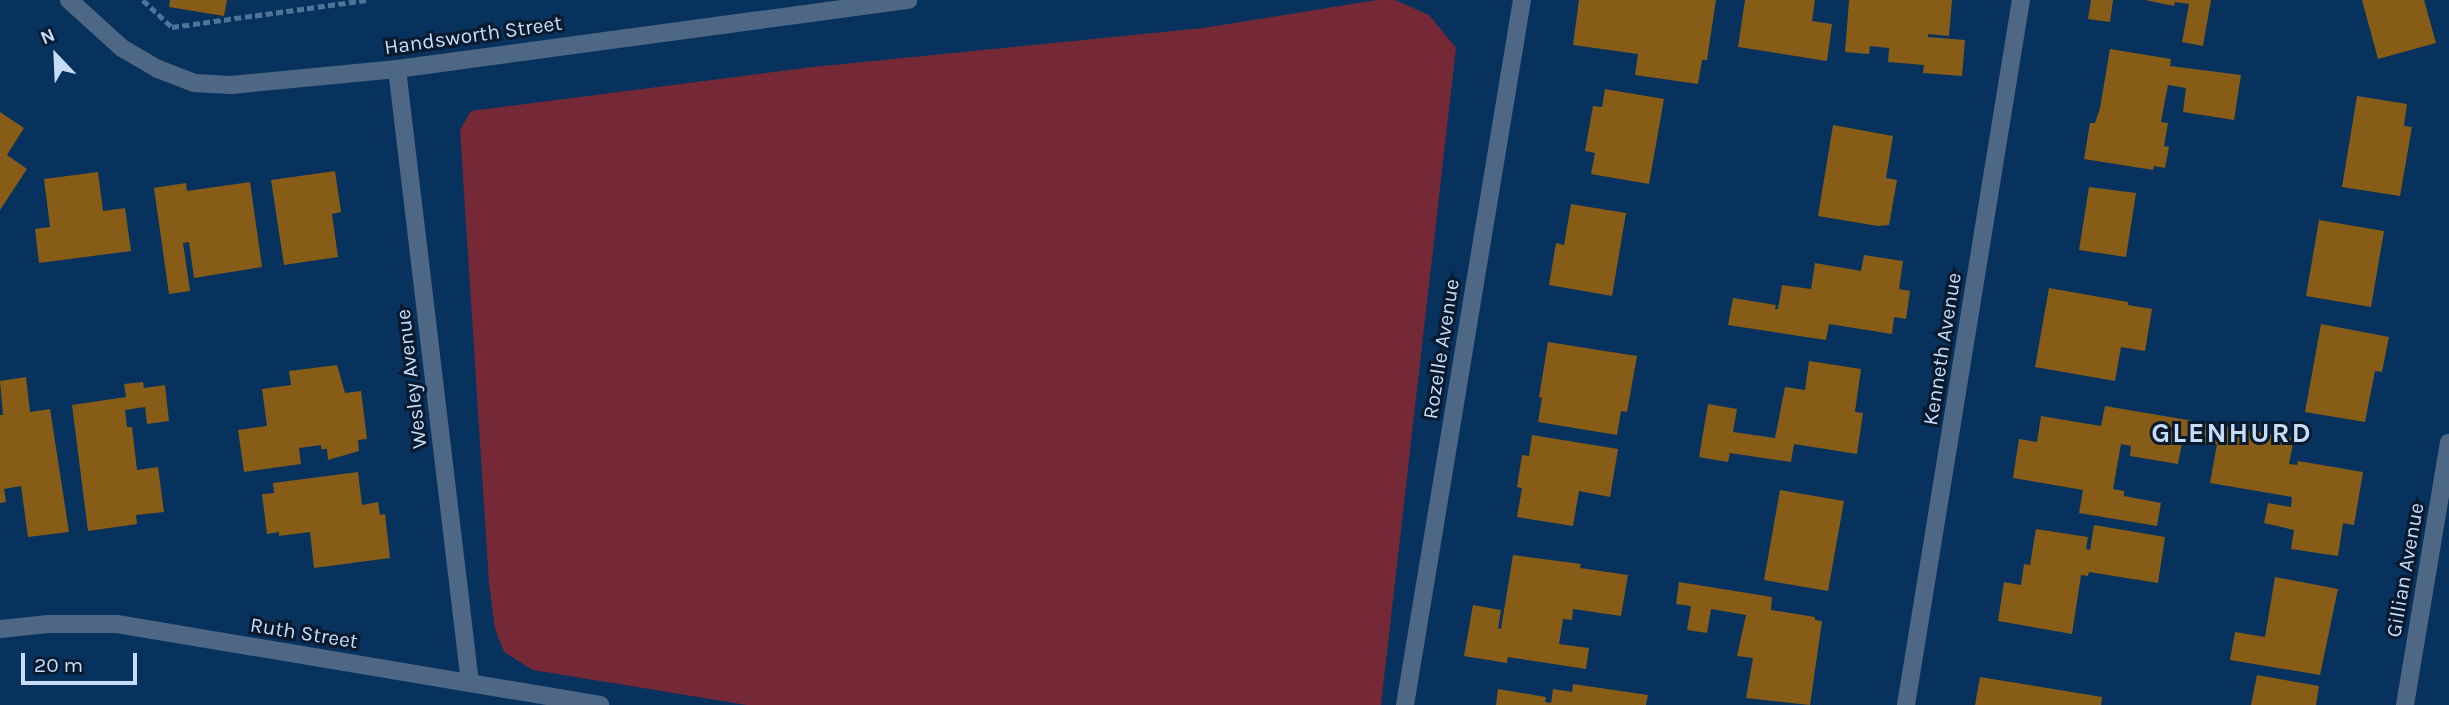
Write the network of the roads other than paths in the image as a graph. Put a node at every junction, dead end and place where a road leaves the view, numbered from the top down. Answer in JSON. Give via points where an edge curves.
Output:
{"nodes":[{"id":1,"x":69,"y":0,"type":"edge"},
{"id":2,"x":908,"y":0,"type":"edge"},
{"id":3,"x":1522,"y":0,"type":"edge"},
{"id":4,"x":2021,"y":0,"type":"edge"},
{"id":5,"x":397,"y":69,"type":"junction"},
{"id":6,"x":2449,"y":443,"type":"edge"},
{"id":7,"x":0,"y":629,"type":"edge"},
{"id":8,"x":470,"y":684,"type":"junction"},
{"id":9,"x":600,"y":705,"type":"edge"},
{"id":10,"x":1405,"y":705,"type":"edge"},
{"id":11,"x":1906,"y":705,"type":"edge"},
{"id":12,"x":2405,"y":705,"type":"edge"}],
"edges":[{"from":1,"to":5,"type":"street","name":"Handsworth Street","via":[[122,48],[194,83],[231,85]]},
{"from":2,"to":5,"type":"street","name":"Handsworth Street"},
{"from":3,"to":10,"type":"street","name":"Rozelle Avenue"},
{"from":4,"to":11,"type":"street","name":"Kenneth Avenue"},
{"from":5,"to":8,"type":"street","name":"Wesley Avenue"},
{"from":6,"to":12,"type":"street","name":"Gillian Avenue"},
{"from":7,"to":8,"type":"street","name":"Ruth Street","via":[[117,624]]},
{"from":8,"to":9,"type":"street","name":"Ruth Street"}]}
